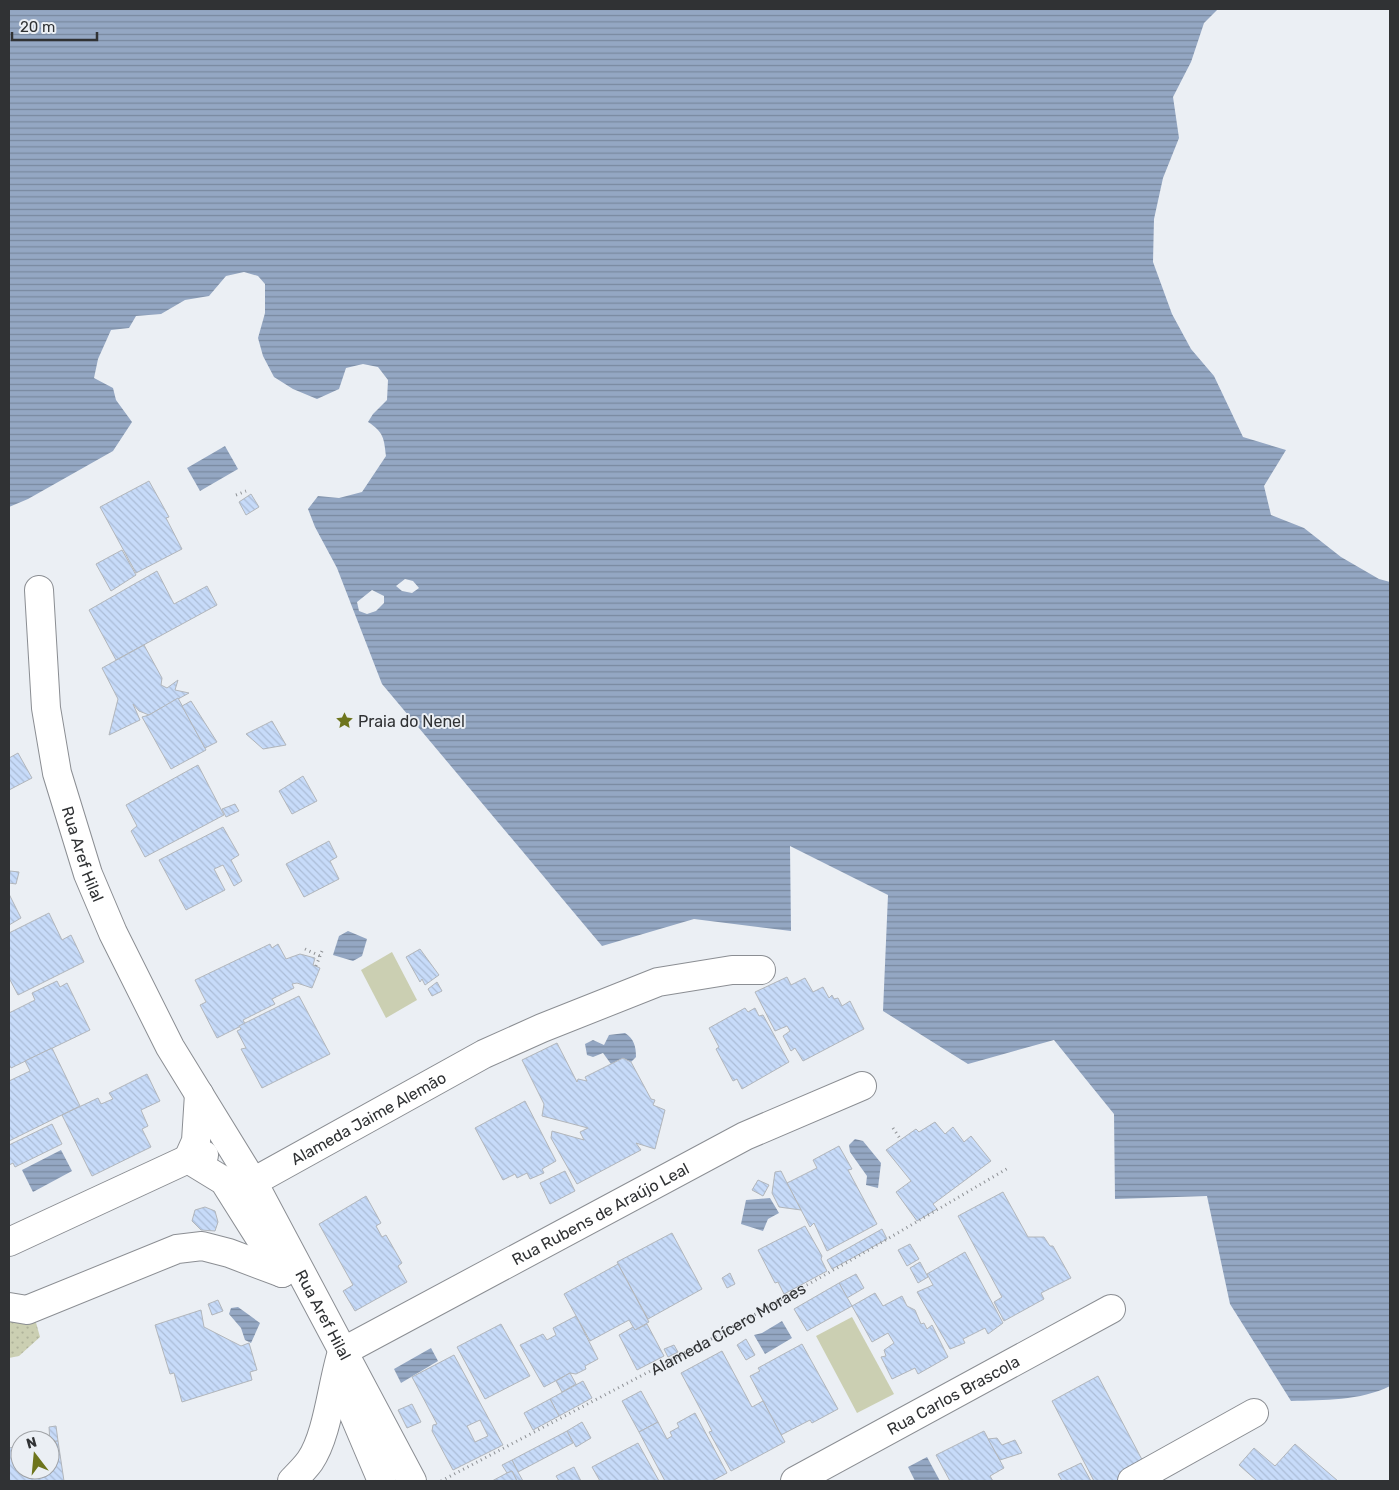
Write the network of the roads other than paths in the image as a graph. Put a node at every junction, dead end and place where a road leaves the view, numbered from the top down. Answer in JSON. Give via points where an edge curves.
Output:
{"nodes":[{"id":1,"x":39,"y":590,"type":"dead end"},
{"id":2,"x":761,"y":970,"type":"dead end"},
{"id":3,"x":862,"y":1086,"type":"dead end"},
{"id":4,"x":199,"y":1094,"type":"junction"},
{"id":5,"x":232,"y":1149,"type":"junction"},
{"id":6,"x":188,"y":1159,"type":"junction"},
{"id":7,"x":252,"y":1182,"type":"junction"},
{"id":8,"x":9,"y":1242,"type":"edge"},
{"id":9,"x":282,"y":1273,"type":"junction"},
{"id":10,"x":9,"y":1307,"type":"edge"},
{"id":11,"x":1111,"y":1308,"type":"dead end"},
{"id":12,"x":339,"y":1362,"type":"junction"},
{"id":13,"x":1254,"y":1413,"type":"dead end"},
{"id":14,"x":292,"y":1481,"type":"edge"},
{"id":15,"x":382,"y":1481,"type":"edge"},
{"id":16,"x":412,"y":1481,"type":"edge"},
{"id":17,"x":795,"y":1481,"type":"edge"},
{"id":18,"x":1132,"y":1481,"type":"edge"}],
"edges":[{"from":1,"to":4,"type":"street","name":"Rua Aref Hilal","via":[[46,708],[55,764],[88,874],[148,1006]]},
{"from":2,"to":7,"type":"street","name":"Alameda Jaime Alemão","via":[[732,970],[658,982],[542,1028],[484,1054]]},
{"from":3,"to":12,"type":"street","name":"Rua Rubens de Araújo Leal","via":[[744,1136]]},
{"from":4,"to":5,"type":"street","name":"Rua Aref Hilal"},
{"from":4,"to":6,"type":"street","via":[[196,1141]]},
{"from":5,"to":6,"type":"street"},
{"from":5,"to":7,"type":"street","name":"Rua Aref Hilal"},
{"from":6,"to":8,"type":"street"},
{"from":6,"to":9,"type":"street","name":"Rua Aref Hilal","via":[[224,1181]]},
{"from":7,"to":12,"type":"street","name":"Rua Aref Hilal"},
{"from":9,"to":10,"type":"street","name":"Rua Aref Hilal","via":[[229,1252],[193,1247],[177,1249],[27,1310]]},
{"from":9,"to":12,"type":"street","name":"Rua Aref Hilal"},
{"from":11,"to":17,"type":"street","name":"Rua Carlos Brascola"},
{"from":12,"to":14,"type":"street","via":[[324,1429],[311,1460]]},
{"from":12,"to":15,"type":"street","name":"Rua Aref Hilal"},
{"from":12,"to":16,"type":"street","name":"Rua Aref Hilal"},
{"from":13,"to":18,"type":"street"}]}
